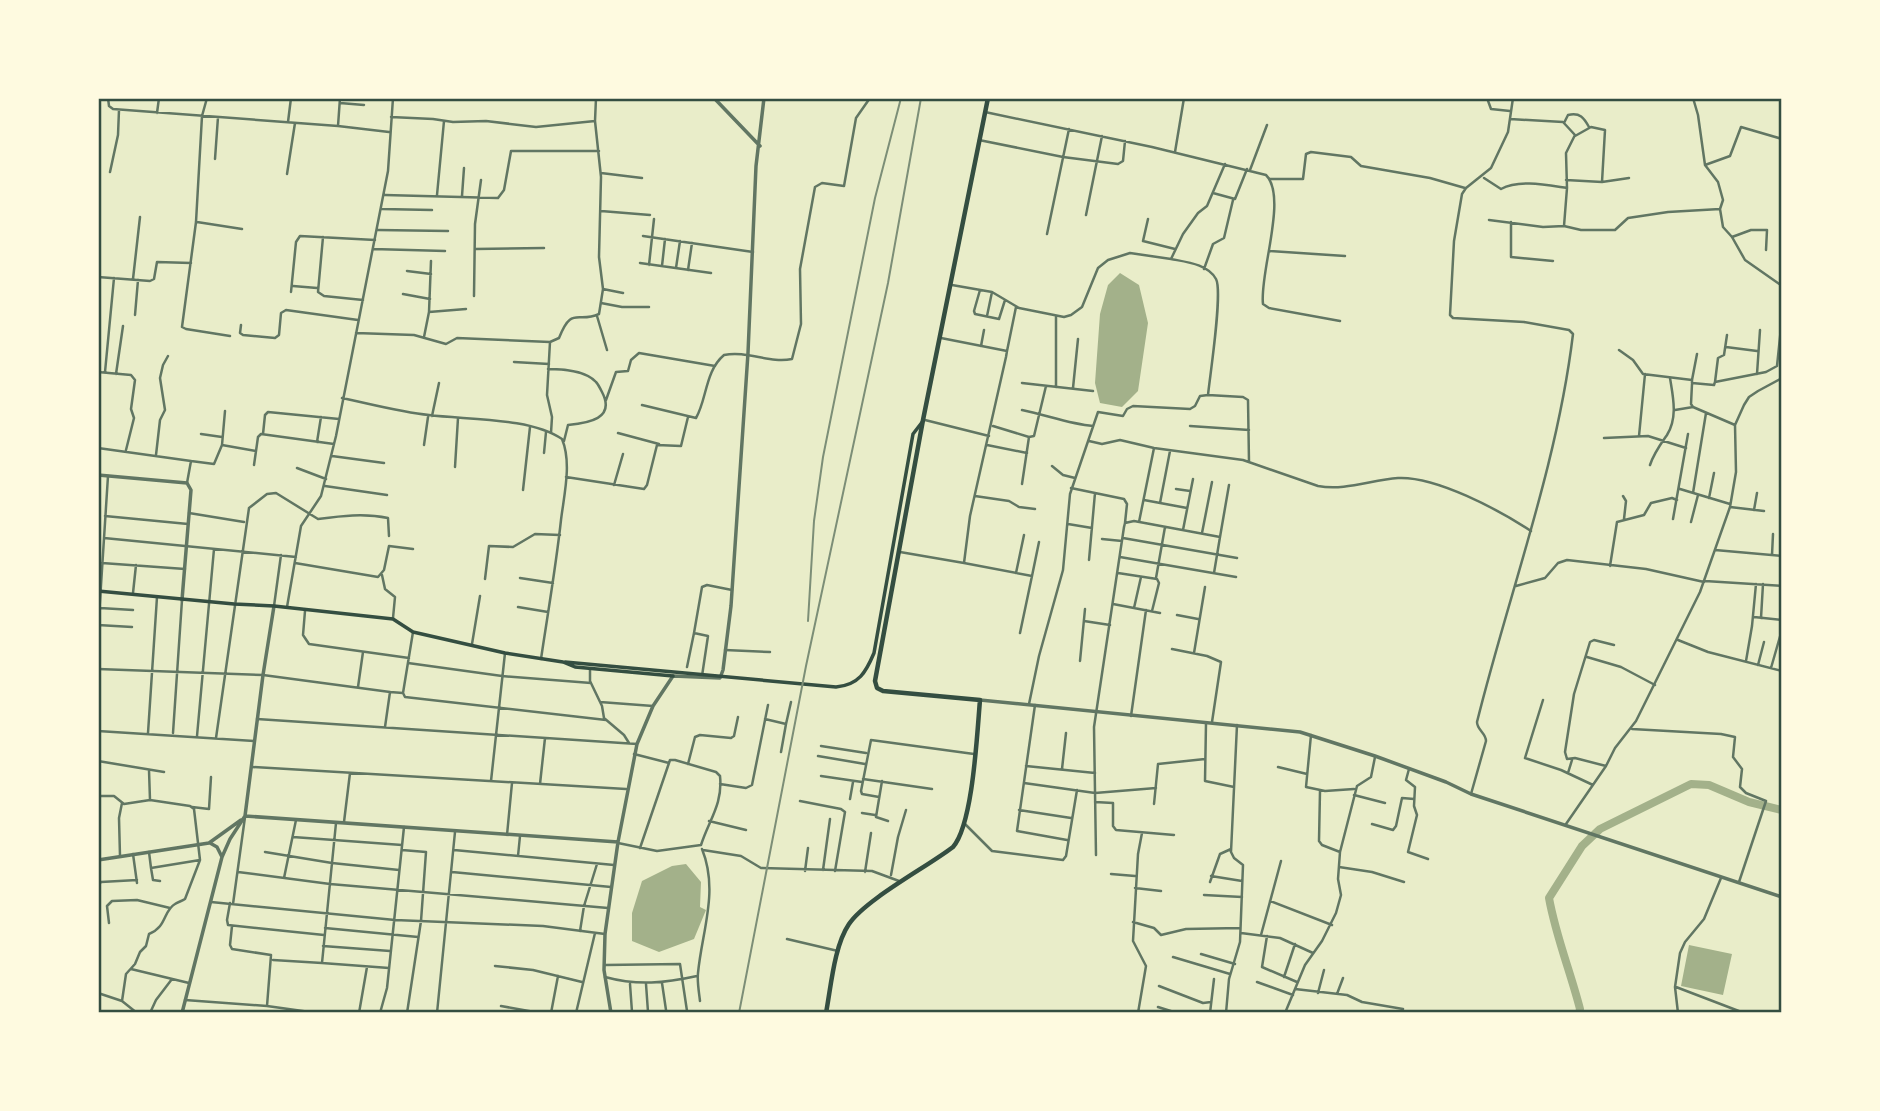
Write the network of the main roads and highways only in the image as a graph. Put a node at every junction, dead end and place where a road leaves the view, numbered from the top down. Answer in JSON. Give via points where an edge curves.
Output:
{"nodes":[{"id":1,"x":988,"y":98,"type":"edge"},
{"id":2,"x":923,"y":420,"type":"junction"},
{"id":3,"x":99,"y":591,"type":"edge"},
{"id":4,"x":563,"y":662,"type":"junction"},
{"id":5,"x":673,"y":674,"type":"junction"},
{"id":6,"x":826,"y":1013,"type":"edge"}],
"edges":[{"from":1,"to":2,"type":"highway"},
{"from":2,"to":5,"type":"main road","via":[[913,434],[874,653],[863,676],[836,687]]},
{"from":2,"to":6,"type":"highway","via":[[876,685],[883,691],[981,700],[964,823],[953,847],[849,924]]},
{"from":3,"to":4,"type":"main road","via":[[393,619],[413,632]]},
{"from":4,"to":5,"type":"main road"},
{"from":4,"to":5,"type":"main road","via":[[575,667]]}]}
